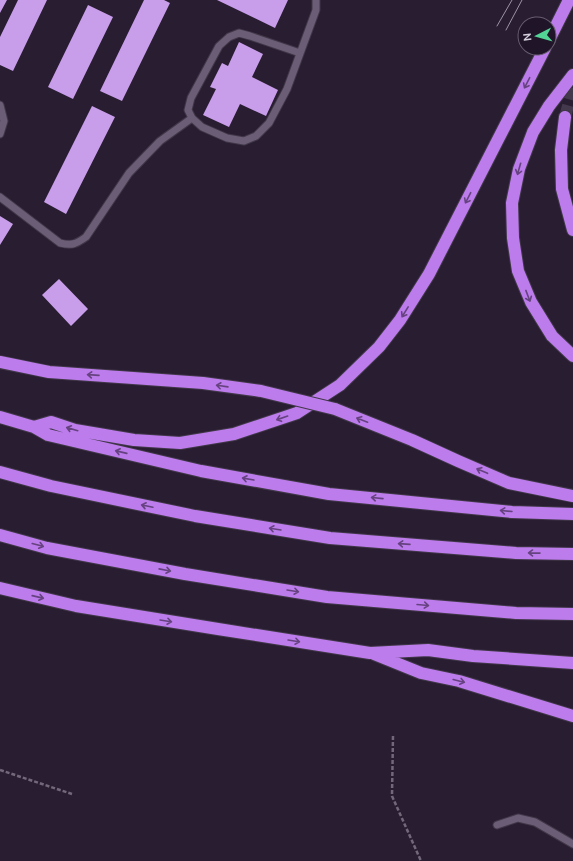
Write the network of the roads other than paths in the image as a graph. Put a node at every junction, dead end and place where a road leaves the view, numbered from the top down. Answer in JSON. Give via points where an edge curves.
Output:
{"nodes":[{"id":1,"x":316,"y":0,"type":"edge"},
{"id":2,"x":569,"y":0,"type":"edge"},
{"id":3,"x":557,"y":24,"type":"edge"},
{"id":4,"x":300,"y":53,"type":"junction"},
{"id":5,"x":541,"y":56,"type":"edge"},
{"id":6,"x":573,"y":75,"type":"edge"},
{"id":7,"x":0,"y":105,"type":"edge"},
{"id":8,"x":565,"y":117,"type":"tunnel mouth"},
{"id":9,"x":192,"y":118,"type":"junction"},
{"id":10,"x":0,"y":134,"type":"edge"},
{"id":11,"x":0,"y":197,"type":"edge"},
{"id":12,"x":573,"y":230,"type":"edge"},
{"id":13,"x":573,"y":356,"type":"edge"},
{"id":14,"x":0,"y":362,"type":"edge"},
{"id":15,"x":0,"y":417,"type":"edge"},
{"id":16,"x":34,"y":426,"type":"junction"},
{"id":17,"x":0,"y":472,"type":"edge"},
{"id":18,"x":573,"y":496,"type":"edge"},
{"id":19,"x":573,"y":514,"type":"edge"},
{"id":20,"x":0,"y":535,"type":"edge"},
{"id":21,"x":573,"y":554,"type":"edge"},
{"id":22,"x":0,"y":588,"type":"edge"},
{"id":23,"x":573,"y":614,"type":"edge"},
{"id":24,"x":370,"y":653,"type":"junction"},
{"id":25,"x":573,"y":663,"type":"edge"},
{"id":26,"x":559,"y":712,"type":"junction"},
{"id":27,"x":573,"y":716,"type":"edge"},
{"id":28,"x":573,"y":721,"type":"edge"},
{"id":29,"x":497,"y":825,"type":"dead end"},
{"id":30,"x":573,"y":844,"type":"edge"}],
"edges":[{"from":1,"to":4,"type":"lane","via":[[316,10]]},
{"from":2,"to":3,"type":"highway"},
{"from":4,"to":9,"type":"lane","via":[[287,89],[270,123],[256,136],[244,141],[227,138],[202,127]]},
{"from":4,"to":9,"type":"lane","via":[[239,33],[229,37],[219,46],[191,98],[188,110]]},
{"from":5,"to":16,"type":"highway","one_way":true,"via":[[428,274],[400,320],[379,347],[340,385],[297,413],[234,434],[180,443],[134,440],[75,430],[51,422]]},
{"from":6,"to":13,"type":"highway","one_way":true,"via":[[533,132],[519,169],[512,204],[513,238],[518,271],[531,302],[548,330]]},
{"from":7,"to":10,"type":"lane","via":[[4,121]]},
{"from":8,"to":12,"type":"highway","via":[[561,150],[562,189]]},
{"from":9,"to":11,"type":"lane","via":[[160,141],[129,173],[86,237],[77,243],[60,243]]},
{"from":18,"to":14,"type":"highway","one_way":true,"bridge":true,"via":[[509,483],[335,409],[261,391],[203,383],[48,372]]},
{"from":15,"to":16,"type":"highway"},
{"from":19,"to":16,"type":"highway","one_way":true,"via":[[512,512],[329,494],[201,471],[48,435]]},
{"from":21,"to":17,"type":"highway","one_way":true,"via":[[330,538],[195,516],[51,486]]},
{"from":20,"to":23,"type":"highway","one_way":true,"via":[[47,548],[327,597],[516,613]]},
{"from":22,"to":24,"type":"highway","one_way":true,"via":[[76,606]]},
{"from":24,"to":25,"type":"highway","via":[[428,650]]},
{"from":24,"to":26,"type":"highway","one_way":true,"via":[[421,673],[459,681]]},
{"from":26,"to":27,"type":"highway"},
{"from":26,"to":28,"type":"highway"},
{"from":29,"to":30,"type":"lane","via":[[518,818],[535,822]]}]}
